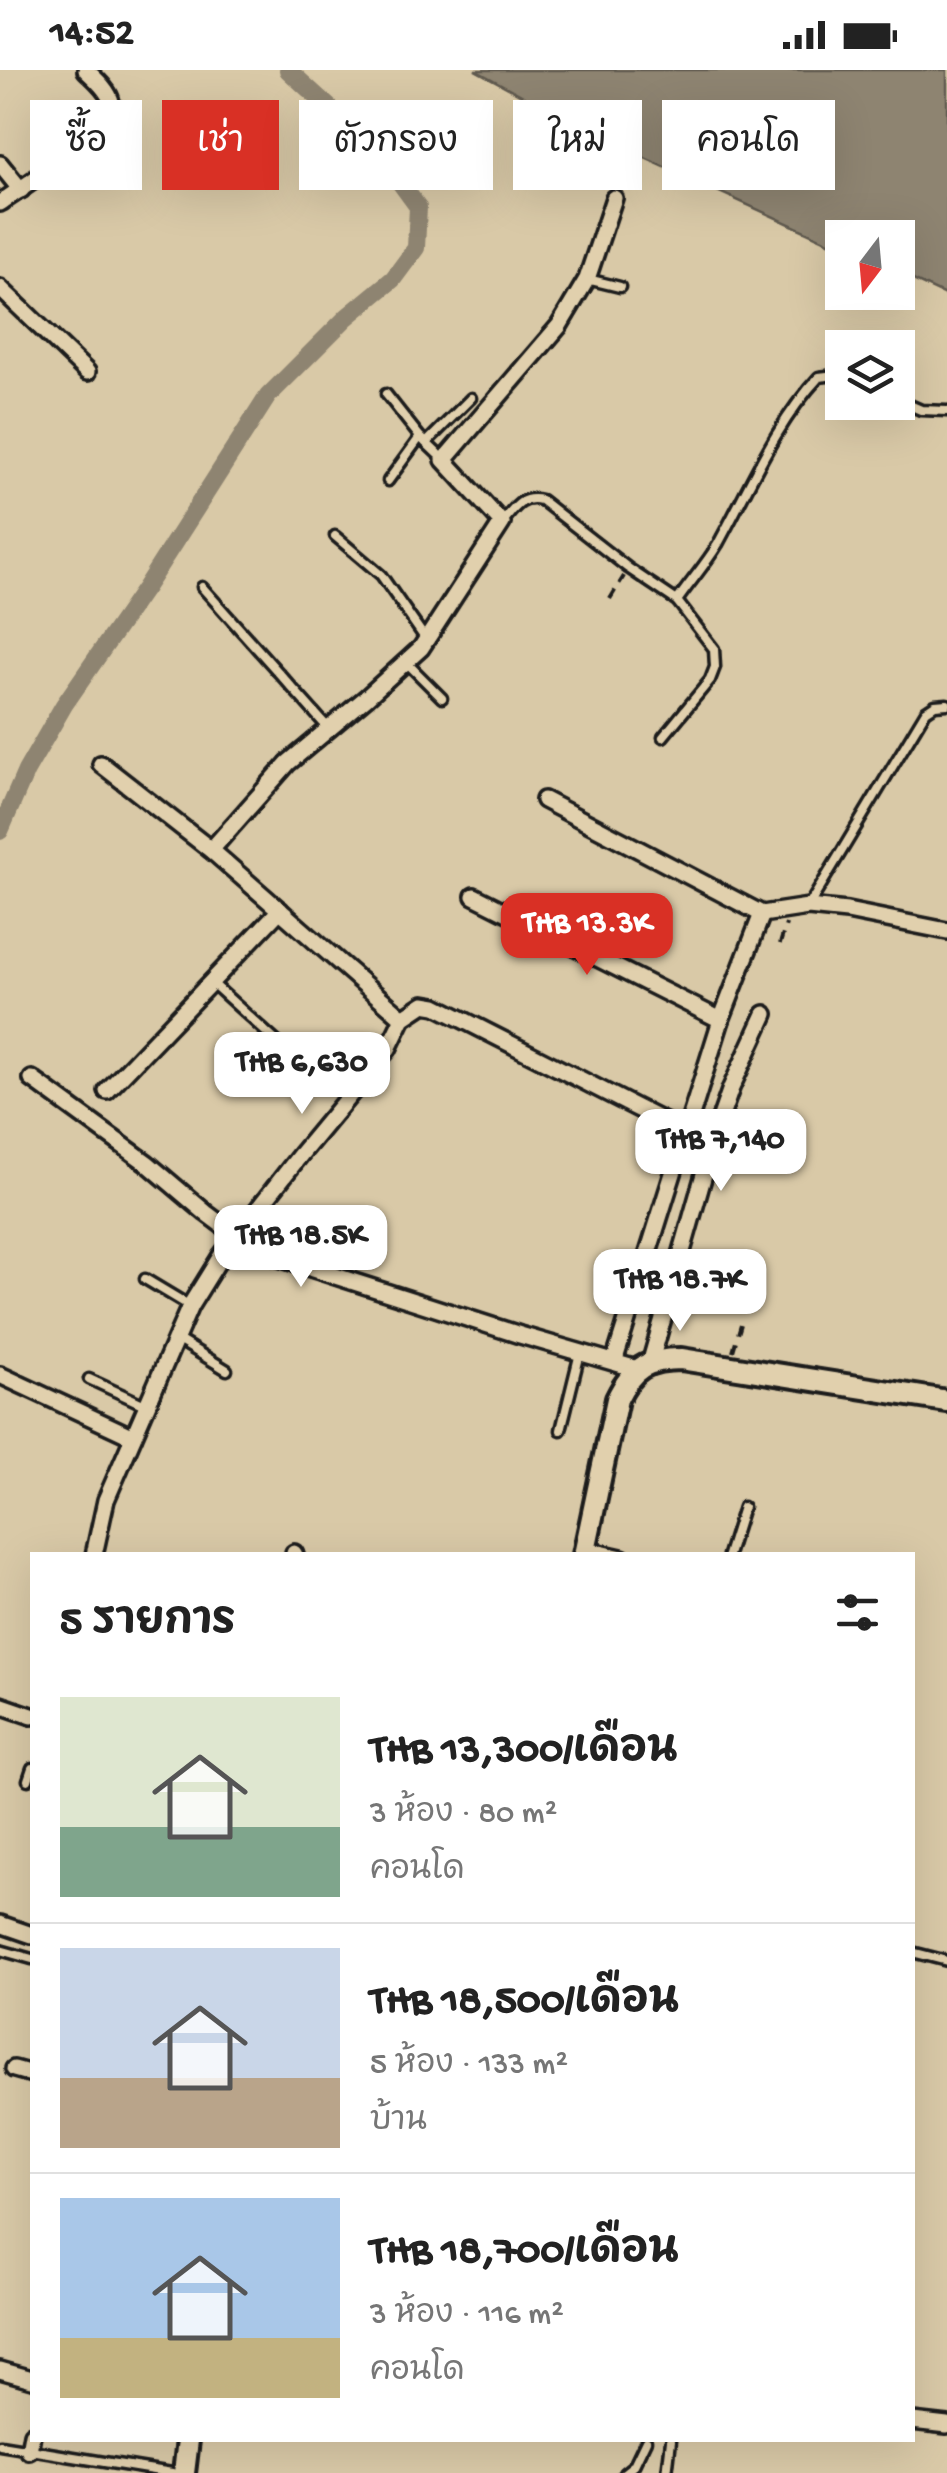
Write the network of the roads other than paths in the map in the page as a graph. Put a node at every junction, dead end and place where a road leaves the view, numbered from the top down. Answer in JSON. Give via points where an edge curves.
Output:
{"nodes":[{"id":1,"x":86,"y":70,"type":"edge"},
{"id":2,"x":0,"y":164,"type":"edge"},
{"id":3,"x":20,"y":190,"type":"junction"},
{"id":4,"x":614,"y":198,"type":"dead end"},
{"id":5,"x":0,"y":203,"type":"edge"},
{"id":6,"x":587,"y":279,"type":"junction"},
{"id":7,"x":620,"y":287,"type":"dead end"},
{"id":8,"x":0,"y":288,"type":"edge"},
{"id":9,"x":86,"y":372,"type":"dead end"},
{"id":10,"x":825,"y":377,"type":"edge"},
{"id":11,"x":386,"y":394,"type":"dead end"},
{"id":12,"x":471,"y":398,"type":"dead end"},
{"id":13,"x":915,"y":407,"type":"edge"},
{"id":14,"x":947,"y":411,"type":"edge"},
{"id":15,"x":423,"y":440,"type":"junction"},
{"id":16,"x":444,"y":460,"type":"junction"},
{"id":17,"x":388,"y":480,"type":"dead end"},
{"id":18,"x":502,"y":523,"type":"junction"},
{"id":19,"x":335,"y":536,"type":"dead end"},
{"id":20,"x":202,"y":588,"type":"dead end"},
{"id":21,"x":677,"y":601,"type":"junction"},
{"id":22,"x":426,"y":641,"type":"junction"},
{"id":23,"x":406,"y":662,"type":"junction"},
{"id":24,"x":442,"y":698,"type":"dead end"},
{"id":25,"x":947,"y":704,"type":"edge"},
{"id":26,"x":328,"y":730,"type":"junction"},
{"id":27,"x":663,"y":737,"type":"dead end"},
{"id":28,"x":101,"y":764,"type":"dead end"},
{"id":29,"x":544,"y":800,"type":"dead end"},
{"id":30,"x":211,"y":850,"type":"junction"},
{"id":31,"x":474,"y":896,"type":"dead end"},
{"id":32,"x":808,"y":906,"type":"junction"},
{"id":33,"x":280,"y":910,"type":"junction"},
{"id":34,"x":762,"y":914,"type":"junction"},
{"id":35,"x":947,"y":931,"type":"edge"},
{"id":36,"x":212,"y":982,"type":"junction"},
{"id":37,"x":765,"y":1014,"type":"dead end"},
{"id":38,"x":404,"y":1018,"type":"junction"},
{"id":39,"x":721,"y":1020,"type":"junction"},
{"id":40,"x":288,"y":1052,"type":"dead end"},
{"id":41,"x":32,"y":1079,"type":"dead end"},
{"id":42,"x":107,"y":1091,"type":"dead end"},
{"id":43,"x":686,"y":1134,"type":"junction"},
{"id":44,"x":238,"y":1237,"type":"junction"},
{"id":45,"x":145,"y":1279,"type":"dead end"},
{"id":46,"x":190,"y":1306,"type":"junction"},
{"id":47,"x":175,"y":1338,"type":"junction"},
{"id":48,"x":580,"y":1352,"type":"junction"},
{"id":49,"x":614,"y":1362,"type":"junction"},
{"id":50,"x":643,"y":1366,"type":"junction"},
{"id":51,"x":227,"y":1370,"type":"dead end"},
{"id":52,"x":0,"y":1374,"type":"edge"},
{"id":53,"x":89,"y":1379,"type":"dead end"},
{"id":54,"x":947,"y":1401,"type":"edge"},
{"id":55,"x":147,"y":1406,"type":"junction"},
{"id":56,"x":561,"y":1430,"type":"dead end"},
{"id":57,"x":134,"y":1437,"type":"junction"},
{"id":58,"x":743,"y":1507,"type":"dead end"},
{"id":59,"x":584,"y":1551,"type":"edge"},
{"id":60,"x":95,"y":1552,"type":"edge"},
{"id":61,"x":729,"y":1552,"type":"edge"},
{"id":62,"x":0,"y":1705,"type":"edge"},
{"id":63,"x":30,"y":1715,"type":"edge"},
{"id":64,"x":30,"y":1774,"type":"edge"},
{"id":65,"x":28,"y":1780,"type":"dead end"},
{"id":66,"x":0,"y":1924,"type":"edge"},
{"id":67,"x":30,"y":1934,"type":"edge"},
{"id":68,"x":0,"y":1950,"type":"edge"},
{"id":69,"x":915,"y":1953,"type":"edge"},
{"id":70,"x":30,"y":1958,"type":"edge"},
{"id":71,"x":947,"y":1962,"type":"edge"},
{"id":72,"x":14,"y":2069,"type":"dead end"},
{"id":73,"x":30,"y":2073,"type":"edge"},
{"id":74,"x":0,"y":2370,"type":"edge"},
{"id":75,"x":30,"y":2378,"type":"edge"},
{"id":76,"x":915,"y":2420,"type":"edge"},
{"id":77,"x":947,"y":2425,"type":"edge"},
{"id":78,"x":31,"y":2442,"type":"edge"},
{"id":79,"x":188,"y":2442,"type":"edge"},
{"id":80,"x":645,"y":2442,"type":"edge"},
{"id":81,"x":671,"y":2442,"type":"edge"},
{"id":82,"x":0,"y":2445,"type":"edge"},
{"id":83,"x":29,"y":2451,"type":"junction"},
{"id":84,"x":172,"y":2473,"type":"edge"},
{"id":85,"x":184,"y":2473,"type":"edge"},
{"id":86,"x":624,"y":2473,"type":"edge"},
{"id":87,"x":667,"y":2473,"type":"edge"}],
"edges":[{"from":1,"to":3,"type":"street","via":[[107,92],[107,118]]},
{"from":2,"to":3,"type":"street"},
{"from":3,"to":5,"type":"street"},
{"from":4,"to":6,"type":"street"},
{"from":6,"to":7,"type":"lane"},
{"from":6,"to":16,"type":"street","via":[[559,326]]},
{"from":8,"to":9,"type":"street"},
{"from":10,"to":21,"type":"lane","via":[[782,426],[715,549]]},
{"from":11,"to":15,"type":"lane"},
{"from":12,"to":15,"type":"lane"},
{"from":13,"to":14,"type":"lane"},
{"from":15,"to":16,"type":"lane"},
{"from":15,"to":17,"type":"lane"},
{"from":16,"to":18,"type":"street"},
{"from":18,"to":21,"type":"lane","via":[[520,502],[541,500]]},
{"from":18,"to":22,"type":"street"},
{"from":19,"to":22,"type":"lane","via":[[381,575]]},
{"from":20,"to":26,"type":"lane"},
{"from":21,"to":27,"type":"lane","via":[[714,649],[715,667]]},
{"from":22,"to":23,"type":"street"},
{"from":23,"to":24,"type":"lane"},
{"from":23,"to":26,"type":"street"},
{"from":25,"to":32,"type":"lane","via":[[926,711]]},
{"from":26,"to":30,"type":"street","via":[[288,763]]},
{"from":28,"to":30,"type":"street"},
{"from":29,"to":34,"type":"street"},
{"from":30,"to":33,"type":"street"},
{"from":31,"to":39,"type":"street"},
{"from":32,"to":34,"type":"street"},
{"from":32,"to":35,"type":"street"},
{"from":33,"to":36,"type":"street"},
{"from":33,"to":38,"type":"street"},
{"from":34,"to":39,"type":"street"},
{"from":36,"to":40,"type":"lane"},
{"from":36,"to":42,"type":"street"},
{"from":37,"to":50,"type":"street","via":[[718,1124]]},
{"from":38,"to":43,"type":"street","via":[[424,1004],[436,1006]]},
{"from":38,"to":44,"type":"street","via":[[388,1049]]},
{"from":39,"to":43,"type":"street"},
{"from":41,"to":44,"type":"street"},
{"from":43,"to":49,"type":"street"},
{"from":44,"to":46,"type":"street"},
{"from":44,"to":48,"type":"street","via":[[327,1275]]},
{"from":45,"to":46,"type":"lane"},
{"from":46,"to":47,"type":"street"},
{"from":47,"to":51,"type":"lane"},
{"from":47,"to":55,"type":"street"},
{"from":48,"to":49,"type":"street"},
{"from":48,"to":56,"type":"lane"},
{"from":49,"to":50,"type":"street"},
{"from":50,"to":54,"type":"street","via":[[681,1359]]},
{"from":50,"to":59,"type":"street","via":[[617,1399]]},
{"from":52,"to":57,"type":"street"},
{"from":53,"to":55,"type":"lane"},
{"from":55,"to":57,"type":"street"},
{"from":57,"to":60,"type":"street","via":[[106,1500]]},
{"from":58,"to":61,"type":"lane"},
{"from":62,"to":63,"type":"street"},
{"from":64,"to":65,"type":"lane"},
{"from":66,"to":67,"type":"street"},
{"from":68,"to":70,"type":"lane"},
{"from":69,"to":71,"type":"lane"},
{"from":72,"to":73,"type":"street"},
{"from":74,"to":75,"type":"street"},
{"from":76,"to":77,"type":"street"},
{"from":78,"to":83,"type":"street"},
{"from":79,"to":85,"type":"street"},
{"from":80,"to":86,"type":"lane"},
{"from":81,"to":87,"type":"lane"},
{"from":82,"to":83,"type":"lane"},
{"from":83,"to":84,"type":"lane"}]}
